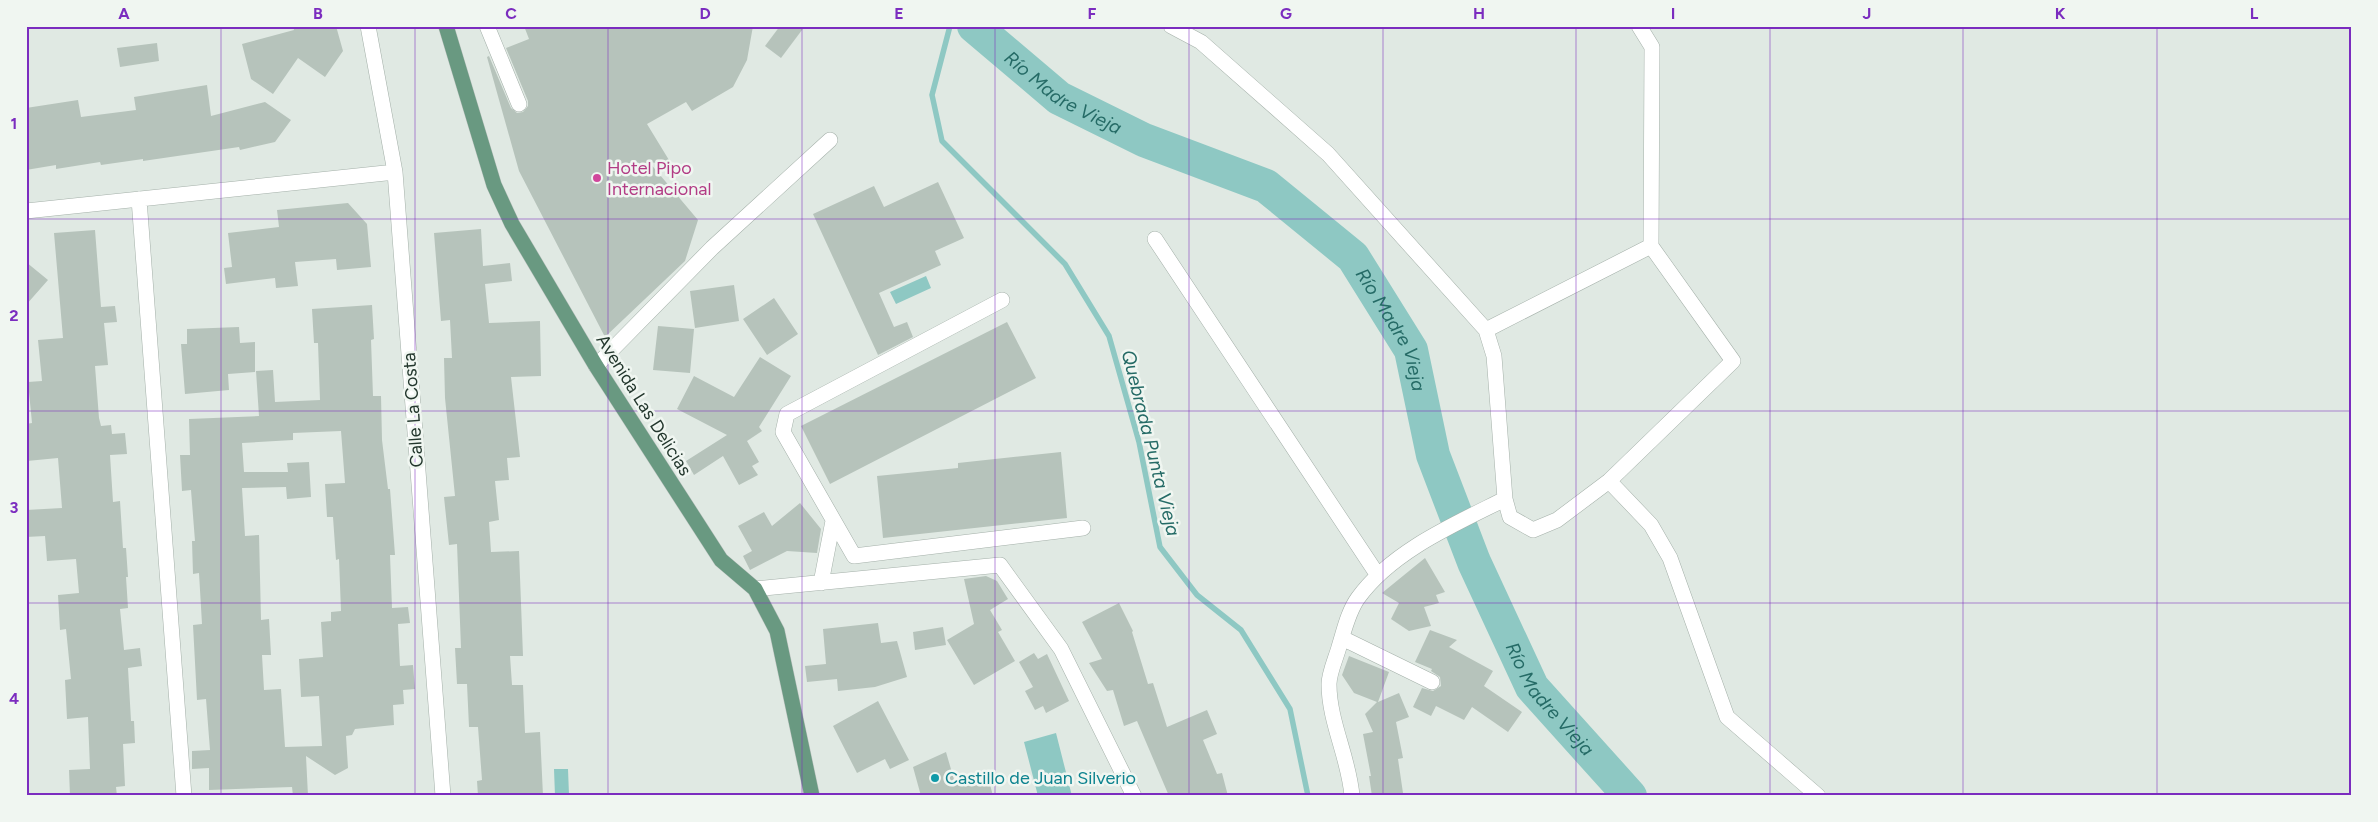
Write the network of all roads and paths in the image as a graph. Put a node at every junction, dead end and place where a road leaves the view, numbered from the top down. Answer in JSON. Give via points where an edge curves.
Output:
{"nodes":[{"id":1,"x":368,"y":26,"type":"edge"},
{"id":2,"x":446,"y":26,"type":"edge"},
{"id":3,"x":487,"y":26,"type":"edge"},
{"id":4,"x":1640,"y":26,"type":"edge"},
{"id":5,"x":1179,"y":28,"type":"edge"},
{"id":6,"x":519,"y":104,"type":"dead end"},
{"id":7,"x":830,"y":140,"type":"dead end"},
{"id":8,"x":395,"y":172,"type":"junction"},
{"id":9,"x":139,"y":199,"type":"junction"},
{"id":10,"x":26,"y":211,"type":"edge"},
{"id":11,"x":1156,"y":238,"type":"dead end"},
{"id":12,"x":1651,"y":246,"type":"junction"},
{"id":13,"x":1002,"y":300,"type":"dead end"},
{"id":14,"x":1486,"y":330,"type":"junction"},
{"id":15,"x":596,"y":366,"type":"junction"},
{"id":16,"x":1609,"y":481,"type":"junction"},
{"id":17,"x":1505,"y":499,"type":"junction"},
{"id":18,"x":833,"y":520,"type":"junction"},
{"id":19,"x":1083,"y":528,"type":"dead end"},
{"id":20,"x":1377,"y":574,"type":"junction"},
{"id":21,"x":821,"y":583,"type":"junction"},
{"id":22,"x":755,"y":589,"type":"junction"},
{"id":23,"x":1342,"y":638,"type":"junction"},
{"id":24,"x":1432,"y":682,"type":"dead end"},
{"id":25,"x":184,"y":796,"type":"edge"},
{"id":26,"x":443,"y":796,"type":"edge"},
{"id":27,"x":812,"y":796,"type":"edge"},
{"id":28,"x":1134,"y":796,"type":"edge"},
{"id":29,"x":1352,"y":796,"type":"edge"},
{"id":30,"x":1818,"y":796,"type":"edge"}],
"edges":[{"from":1,"to":8,"type":"street","name":"Calle La Costa"},
{"from":2,"to":15,"type":"main road","name":"Avenida Las Delicias","via":[[494,185],[512,224]]},
{"from":3,"to":6,"type":"street"},
{"from":4,"to":12,"type":"street","via":[[1652,47]]},
{"from":5,"to":14,"type":"street","via":[[1201,42],[1328,154]]},
{"from":7,"to":15,"type":"street","via":[[712,248]]},
{"from":8,"to":9,"type":"street"},
{"from":8,"to":26,"type":"street","name":"Calle La Costa"},
{"from":9,"to":10,"type":"street"},
{"from":9,"to":25,"type":"street"},
{"from":11,"to":20,"type":"street"},
{"from":12,"to":14,"type":"street"},
{"from":12,"to":16,"type":"street","via":[[1733,361]]},
{"from":13,"to":18,"type":"street","via":[[788,414],[783,432]]},
{"from":14,"to":17,"type":"street","via":[[1494,356]]},
{"from":15,"to":22,"type":"main road","name":"Avenida Las Delicias","via":[[720,560]]},
{"from":16,"to":17,"type":"street","via":[[1557,520],[1533,530],[1510,517]]},
{"from":16,"to":30,"type":"street","via":[[1651,525],[1670,558],[1727,716]]},
{"from":17,"to":20,"type":"street","via":[[1447,528]]},
{"from":18,"to":19,"type":"street","via":[[854,556]]},
{"from":18,"to":21,"type":"street"},
{"from":20,"to":23,"type":"street","via":[[1357,599]]},
{"from":21,"to":22,"type":"street"},
{"from":21,"to":28,"type":"street","via":[[1000,565],[1061,649]]},
{"from":22,"to":27,"type":"main road","name":"Avenida Las Delicias","via":[[777,631]]},
{"from":23,"to":24,"type":"street"},
{"from":23,"to":29,"type":"street","via":[[1329,683]]}]}
